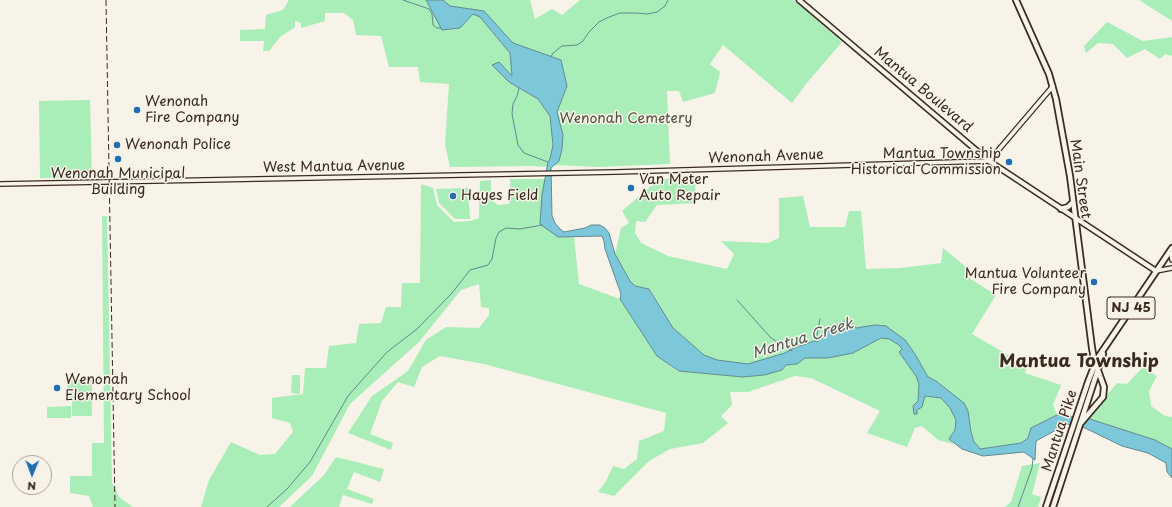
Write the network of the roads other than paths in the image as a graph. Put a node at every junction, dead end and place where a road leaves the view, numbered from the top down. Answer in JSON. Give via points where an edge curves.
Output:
{"nodes":[{"id":1,"x":799,"y":0,"type":"edge"},
{"id":2,"x":1016,"y":0,"type":"edge"},
{"id":3,"x":1052,"y":86,"type":"junction"},
{"id":4,"x":989,"y":161,"type":"junction"},
{"id":5,"x":544,"y":174,"type":"joint"},
{"id":6,"x":0,"y":184,"type":"edge"},
{"id":7,"x":1073,"y":202,"type":"junction"},
{"id":8,"x":1061,"y":209,"type":"junction"},
{"id":9,"x":1075,"y":218,"type":"junction"},
{"id":10,"x":1172,"y":249,"type":"edge"},
{"id":11,"x":1172,"y":260,"type":"edge"},
{"id":12,"x":1172,"y":268,"type":"edge"},
{"id":13,"x":1156,"y":271,"type":"junction"},
{"id":14,"x":1097,"y":365,"type":"junction"},
{"id":15,"x":1088,"y":382,"type":"junction"},
{"id":16,"x":1094,"y":382,"type":"junction"},
{"id":17,"x":1104,"y":387,"type":"junction"},
{"id":18,"x":1085,"y":415,"type":"junction"},
{"id":19,"x":1046,"y":507,"type":"edge"},
{"id":20,"x":1053,"y":507,"type":"edge"}],
"edges":[{"from":1,"to":4,"type":"main road","name":"Mantua Boulevard"},
{"from":2,"to":3,"type":"main road","name":"Main Street"},
{"from":3,"to":4,"type":"street"},
{"from":3,"to":7,"type":"main road","name":"Main Street","via":[[1065,146]]},
{"from":4,"to":5,"type":"street","name":"Wenonah Avenue"},
{"from":4,"to":8,"type":"main road","name":"Mantua Boulevard"},
{"from":5,"to":6,"type":"street","name":"West Mantua Avenue"},
{"from":7,"to":8,"type":"main road"},
{"from":7,"to":9,"type":"main road","name":"Main Street"},
{"from":8,"to":9,"type":"main road","name":"Mantua Boulevard"},
{"from":9,"to":13,"type":"main road","name":"Mantua Boulevard"},
{"from":9,"to":14,"type":"main road","name":"Main Street","via":[[1092,348]]},
{"from":10,"to":11,"type":"street"},
{"from":10,"to":13,"type":"main road","number":"NJ 45"},
{"from":12,"to":13,"type":"street"},
{"from":13,"to":14,"type":"main road","number":"NJ 45","via":[[1107,345]]},
{"from":14,"to":15,"type":"main road","name":"Mantua Pike","number":"NJ 45"},
{"from":14,"to":16,"type":"main road","name":"Mantua Pike","number":"NJ 45"},
{"from":14,"to":17,"type":"main road","name":"Main Street"},
{"from":15,"to":16,"type":"main road"},
{"from":15,"to":19,"type":"main road","name":"Mantua Pike","number":"NJ 45"},
{"from":16,"to":17,"type":"main road"},
{"from":16,"to":18,"type":"main road","name":"Mantua Pike","number":"NJ 45"},
{"from":17,"to":18,"type":"main road","via":[[1103,397]]},
{"from":18,"to":20,"type":"main road","name":"Mantua Pike"}]}
